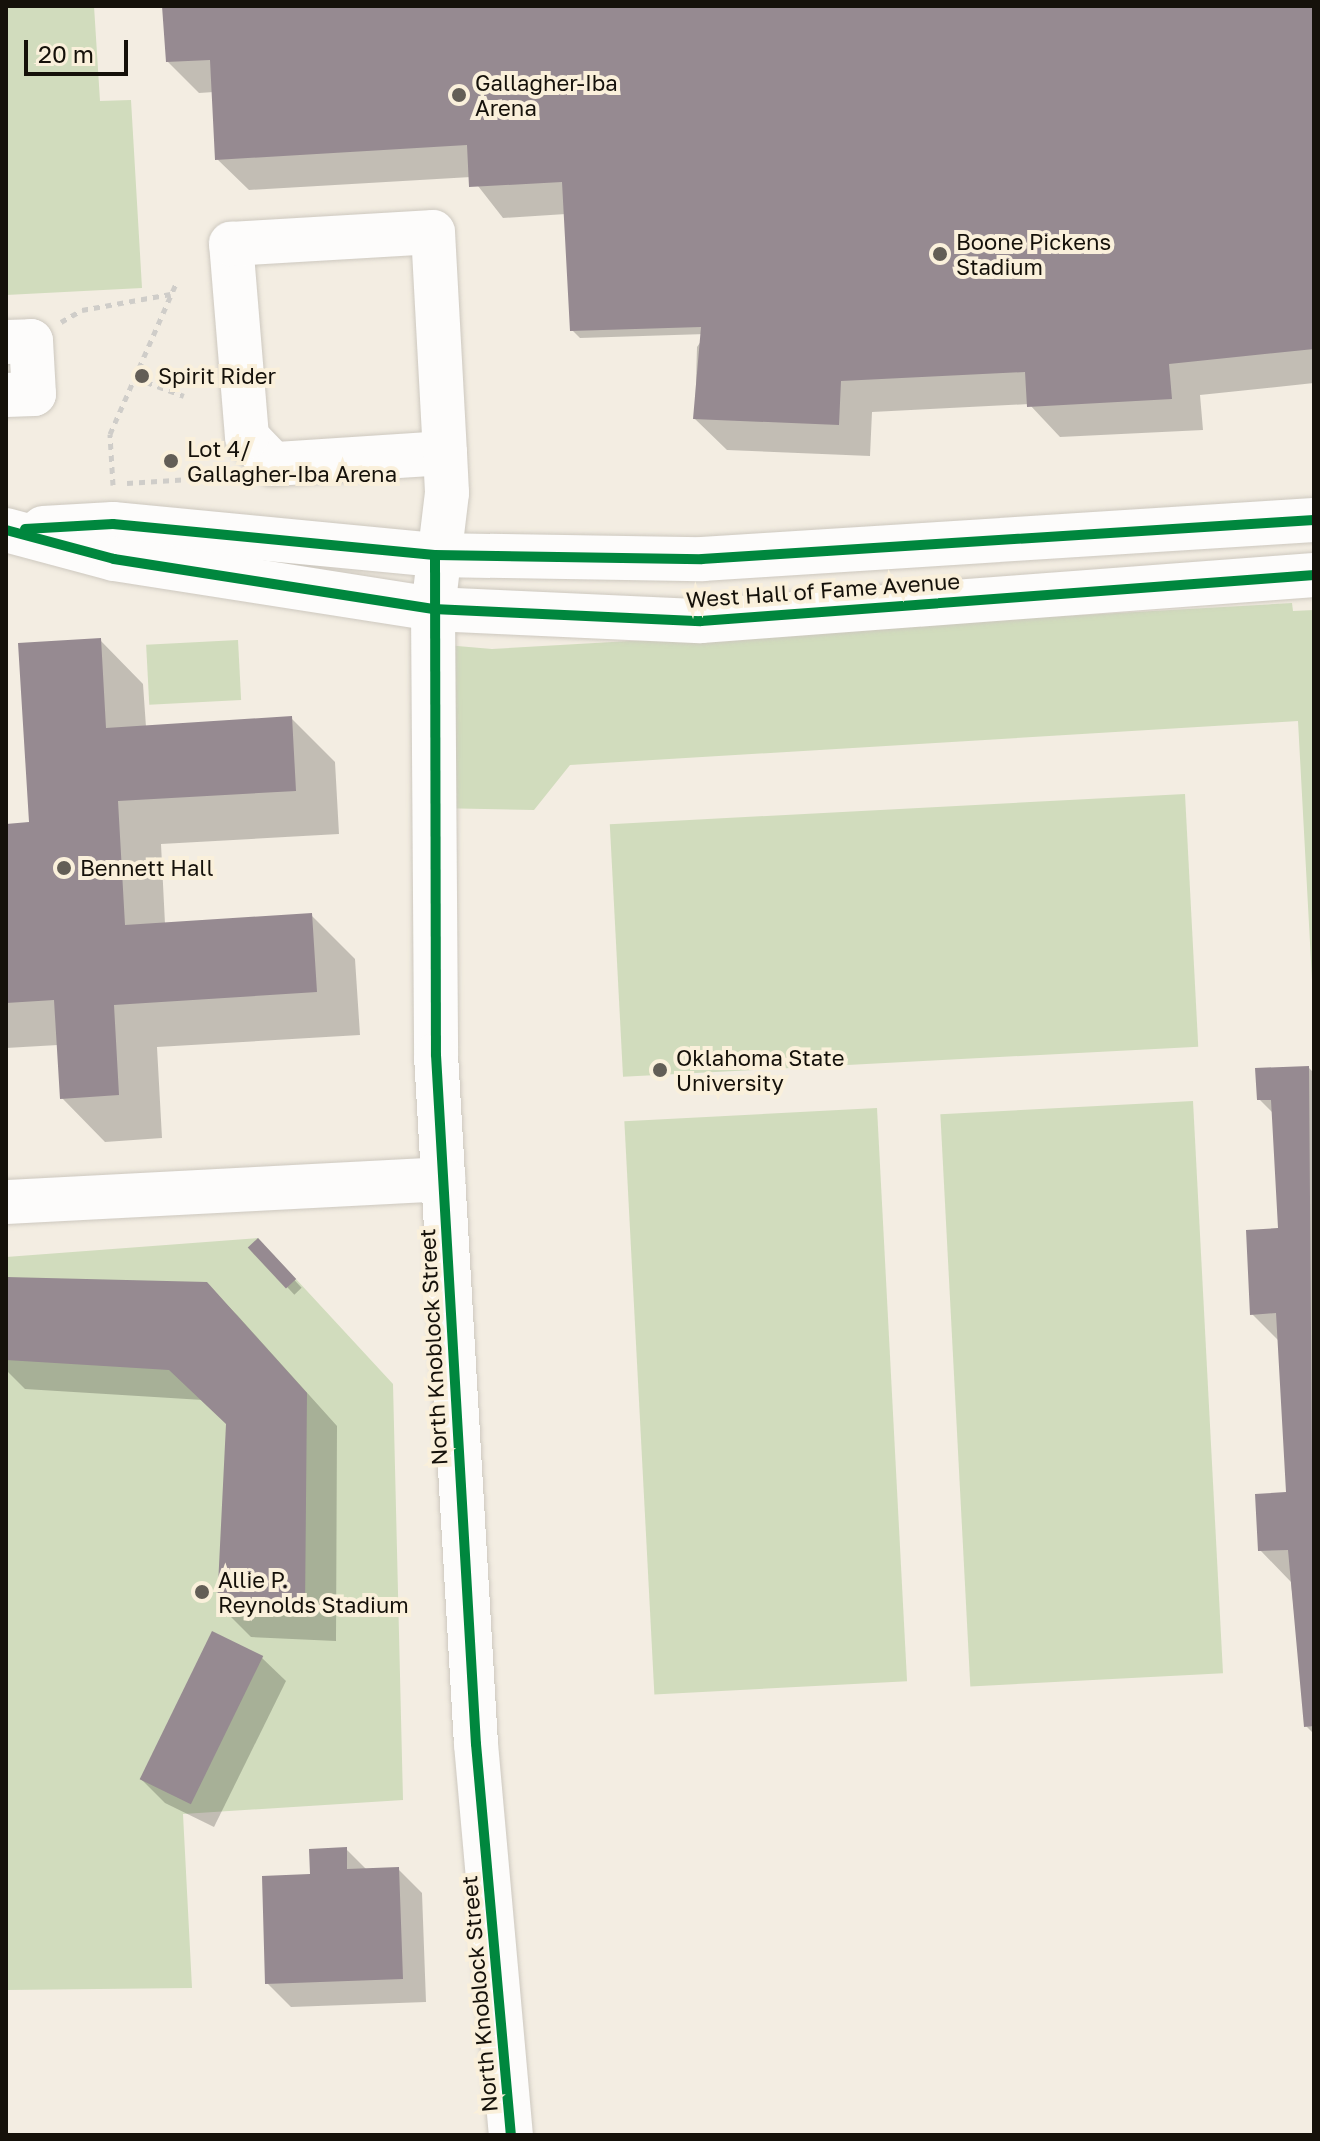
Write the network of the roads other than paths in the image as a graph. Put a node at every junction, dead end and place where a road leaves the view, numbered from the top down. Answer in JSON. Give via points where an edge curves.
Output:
{"nodes":[{"id":1,"x":19,"y":342,"type":"edge"},
{"id":2,"x":6,"y":395,"type":"edge"},
{"id":3,"x":445,"y":453,"type":"junction"},
{"id":4,"x":1314,"y":520,"type":"edge"},
{"id":5,"x":6,"y":530,"type":"edge"},
{"id":6,"x":435,"y":555,"type":"junction"},
{"id":7,"x":1314,"y":575,"type":"edge"},
{"id":8,"x":433,"y":609,"type":"junction"},
{"id":9,"x":443,"y":1179,"type":"junction"},
{"id":10,"x":6,"y":1202,"type":"edge"},
{"id":11,"x":511,"y":2135,"type":"edge"}],
"edges":[{"from":1,"to":2,"type":"main road","via":[[34,394]]},
{"from":3,"to":3,"type":"main road","name":"North Knoblock Street","via":[[273,464],[247,437],[231,244],[433,232]]},
{"from":3,"to":6,"type":"main road","name":"North Knoblock Street","via":[[447,493]]},
{"from":4,"to":6,"type":"main road","name":"West Hall of Fame Avenue","via":[[702,559]]},
{"from":5,"to":6,"type":"main road","name":"West Hall of Fame Avenue","via":[[113,524]]},
{"from":5,"to":8,"type":"main road","name":"West Hall of Fame Avenue","via":[[114,559]]},
{"from":6,"to":8,"type":"main road","name":"North Knoblock Street"},
{"from":7,"to":8,"type":"main road","name":"West Hall of Fame Avenue","via":[[701,621]]},
{"from":8,"to":9,"type":"main road","name":"North Knoblock Street"},
{"from":9,"to":10,"type":"main road"},
{"from":9,"to":11,"type":"main road","name":"North Knoblock Street","via":[[476,1744]]}]}
